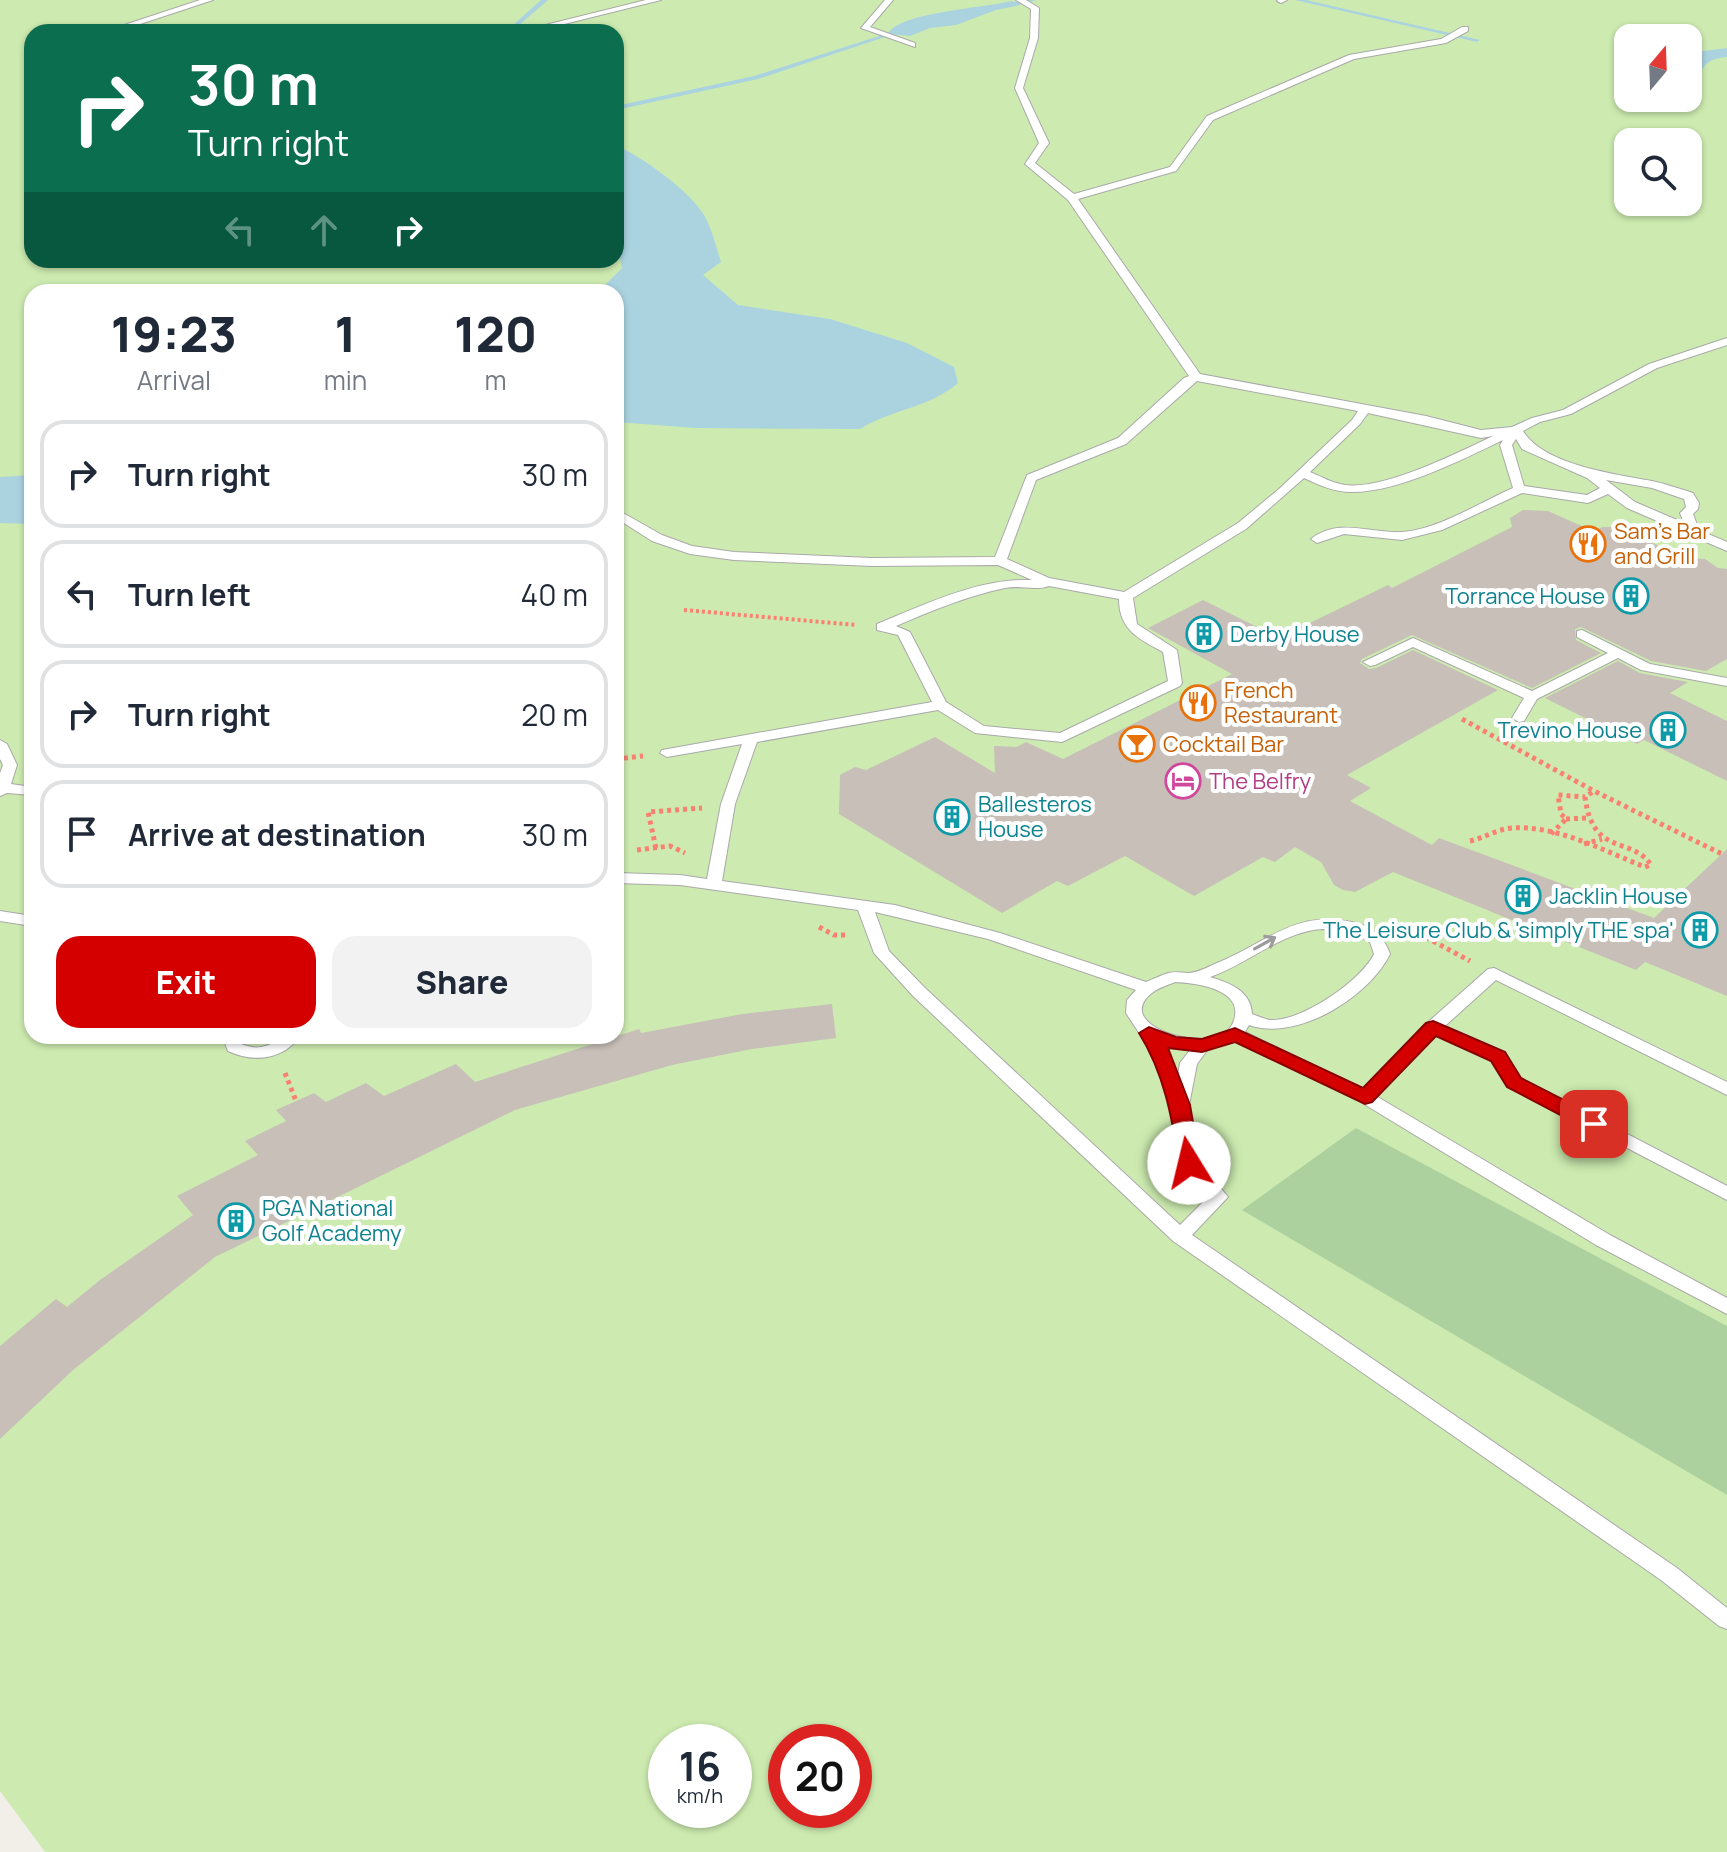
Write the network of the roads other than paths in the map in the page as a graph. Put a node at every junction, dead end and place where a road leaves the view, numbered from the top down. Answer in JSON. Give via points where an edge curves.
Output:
{"nodes":[{"id":1,"x":209,"y":0,"type":"edge"},
{"id":2,"x":657,"y":0,"type":"edge"},
{"id":3,"x":889,"y":0,"type":"edge"},
{"id":4,"x":1026,"y":2,"type":"edge"},
{"id":5,"x":132,"y":24,"type":"edge"},
{"id":6,"x":553,"y":24,"type":"edge"},
{"id":7,"x":1465,"y":29,"type":"dead end"},
{"id":8,"x":912,"y":45,"type":"dead end"},
{"id":9,"x":1072,"y":198,"type":"junction"},
{"id":10,"x":1727,"y":341,"type":"edge"},
{"id":11,"x":1196,"y":377,"type":"junction"},
{"id":12,"x":1365,"y":409,"type":"junction"},
{"id":13,"x":1516,"y":430,"type":"junction"},
{"id":14,"x":1482,"y":439,"type":"junction"},
{"id":15,"x":1506,"y":445,"type":"junction"},
{"id":16,"x":1526,"y":446,"type":"junction"},
{"id":17,"x":1302,"y":473,"type":"junction"},
{"id":18,"x":1591,"y":475,"type":"junction"},
{"id":19,"x":1609,"y":486,"type":"junction"},
{"id":20,"x":1520,"y":489,"type":"junction"},
{"id":21,"x":1588,"y":499,"type":"junction"},
{"id":22,"x":1631,"y":505,"type":"junction"},
{"id":23,"x":624,"y":518,"type":"edge"},
{"id":24,"x":1693,"y":531,"type":"junction"},
{"id":25,"x":1317,"y":539,"type":"dead end"},
{"id":26,"x":1727,"y":547,"type":"edge"},
{"id":27,"x":1000,"y":561,"type":"junction"},
{"id":28,"x":1046,"y":581,"type":"junction"},
{"id":29,"x":1008,"y":583,"type":"junction"},
{"id":30,"x":1126,"y":596,"type":"junction"},
{"id":31,"x":1582,"y":634,"type":"dead end"},
{"id":32,"x":1618,"y":653,"type":"junction"},
{"id":33,"x":1370,"y":662,"type":"dead end"},
{"id":34,"x":1727,"y":682,"type":"edge"},
{"id":35,"x":931,"y":690,"type":"junction"},
{"id":36,"x":1532,"y":696,"type":"junction"},
{"id":37,"x":940,"y":705,"type":"junction"},
{"id":38,"x":906,"y":710,"type":"junction"},
{"id":39,"x":1519,"y":718,"type":"dead end"},
{"id":40,"x":751,"y":738,"type":"junction"},
{"id":41,"x":0,"y":744,"type":"edge"},
{"id":42,"x":667,"y":753,"type":"dead end"},
{"id":43,"x":1,"y":790,"type":"edge"},
{"id":44,"x":24,"y":791,"type":"edge"},
{"id":45,"x":624,"y":878,"type":"edge"},
{"id":46,"x":714,"y":884,"type":"junction"},
{"id":47,"x":865,"y":907,"type":"junction"},
{"id":48,"x":0,"y":916,"type":"edge"},
{"id":49,"x":24,"y":920,"type":"edge"},
{"id":50,"x":1195,"y":977,"type":"junction"},
{"id":51,"x":1144,"y":987,"type":"junction"},
{"id":52,"x":1245,"y":1017,"type":"junction"},
{"id":53,"x":1433,"y":1027,"type":"junction"},
{"id":54,"x":1149,"y":1033,"type":"junction"},
{"id":55,"x":1235,"y":1034,"type":"junction"},
{"id":56,"x":233,"y":1044,"type":"edge"},
{"id":57,"x":283,"y":1044,"type":"edge"},
{"id":58,"x":1202,"y":1046,"type":"junction"},
{"id":59,"x":1727,"y":1089,"type":"edge"},
{"id":60,"x":1365,"y":1097,"type":"junction"},
{"id":61,"x":1180,"y":1105,"type":"junction"},
{"id":62,"x":1727,"y":1194,"type":"edge"},
{"id":63,"x":1180,"y":1236,"type":"junction"},
{"id":64,"x":1727,"y":1307,"type":"edge"},
{"id":65,"x":1727,"y":1620,"type":"edge"}],
"edges":[{"from":1,"to":5,"type":"lane"},
{"from":2,"to":6,"type":"lane"},
{"from":3,"to":8,"type":"lane","via":[[865,28]]},
{"from":4,"to":9,"type":"lane","via":[[1036,14],[1035,31],[1019,88],[1044,143],[1030,164]]},
{"from":7,"to":9,"type":"lane","via":[[1443,41],[1352,57],[1210,118],[1173,169]]},
{"from":9,"to":11,"type":"lane"},
{"from":10,"to":13,"type":"lane","via":[[1653,366],[1567,412]]},
{"from":11,"to":12,"type":"lane"},
{"from":11,"to":27,"type":"lane","via":[[1122,441],[1031,478]]},
{"from":12,"to":14,"type":"lane"},
{"from":12,"to":17,"type":"lane"},
{"from":13,"to":14,"type":"lane"},
{"from":13,"to":15,"type":"lane"},
{"from":13,"to":16,"type":"lane"},
{"from":14,"to":15,"type":"lane"},
{"from":14,"to":17,"type":"lane","via":[[1377,487],[1348,489]]},
{"from":15,"to":16,"type":"lane"},
{"from":15,"to":20,"type":"lane"},
{"from":16,"to":18,"type":"lane"},
{"from":17,"to":30,"type":"lane","via":[[1255,517]]},
{"from":18,"to":19,"type":"lane"},
{"from":18,"to":24,"type":"lane","via":[[1689,496],[1692,509],[1686,513]]},
{"from":19,"to":21,"type":"lane"},
{"from":19,"to":22,"type":"lane"},
{"from":20,"to":21,"type":"lane"},
{"from":20,"to":25,"type":"lane","via":[[1438,527],[1402,536],[1343,530]]},
{"from":21,"to":22,"type":"lane"},
{"from":22,"to":24,"type":"lane"},
{"from":23,"to":27,"type":"lane","via":[[690,550],[734,556]]},
{"from":24,"to":26,"type":"lane"},
{"from":27,"to":28,"type":"lane"},
{"from":27,"to":29,"type":"lane"},
{"from":28,"to":29,"type":"lane"},
{"from":28,"to":30,"type":"lane"},
{"from":29,"to":35,"type":"lane","via":[[882,627],[903,632]]},
{"from":30,"to":37,"type":"lane","via":[[1125,614],[1133,630],[1170,650],[1175,683],[1062,738],[980,730]]},
{"from":31,"to":32,"type":"lane"},
{"from":32,"to":34,"type":"lane","via":[[1646,667]]},
{"from":32,"to":36,"type":"lane"},
{"from":33,"to":36,"type":"lane","via":[[1413,642]]},
{"from":35,"to":37,"type":"lane"},
{"from":35,"to":38,"type":"lane"},
{"from":36,"to":39,"type":"lane"},
{"from":37,"to":38,"type":"lane"},
{"from":38,"to":40,"type":"lane"},
{"from":40,"to":42,"type":"lane"},
{"from":40,"to":46,"type":"lane","via":[[728,804]]},
{"from":41,"to":43,"type":"lane","via":[[10,765]]},
{"from":43,"to":44,"type":"lane"},
{"from":45,"to":46,"type":"lane"},
{"from":46,"to":47,"type":"lane"},
{"from":47,"to":51,"type":"lane","via":[[994,936]]},
{"from":47,"to":63,"type":"lane","via":[[882,953],[919,992]]},
{"from":48,"to":49,"type":"lane"},
{"from":50,"to":51,"type":"lane","via":[[1173,977]]},
{"from":50,"to":52,"type":"lane","via":[[1232,992]]},
{"from":50,"to":52,"type":"lane","one_way":true,"via":[[1302,927],[1336,925],[1370,934],[1379,943],[1381,955],[1363,985],[1348,996],[1287,1023],[1270,1026]]},
{"from":51,"to":54,"type":"lane","via":[[1133,1006],[1136,1020]]},
{"from":52,"to":55,"type":"lane"},
{"from":53,"to":59,"type":"lane","via":[[1494,973]]},
{"from":53,"to":60,"type":"lane"},
{"from":53,"to":62,"type":"lane","via":[[1499,1056],[1514,1082]]},
{"from":54,"to":58,"type":"lane"},
{"from":54,"to":61,"type":"lane"},
{"from":55,"to":58,"type":"lane"},
{"from":55,"to":60,"type":"lane"},
{"from":56,"to":57,"type":"lane","via":[[252,1054]]},
{"from":58,"to":61,"type":"lane","via":[[1189,1063]]},
{"from":60,"to":64,"type":"lane","via":[[1603,1240]]},
{"from":61,"to":63,"type":"lane","via":[[1189,1163],[1219,1197]]},
{"from":63,"to":65,"type":"lane","via":[[1669,1574]]}]}
